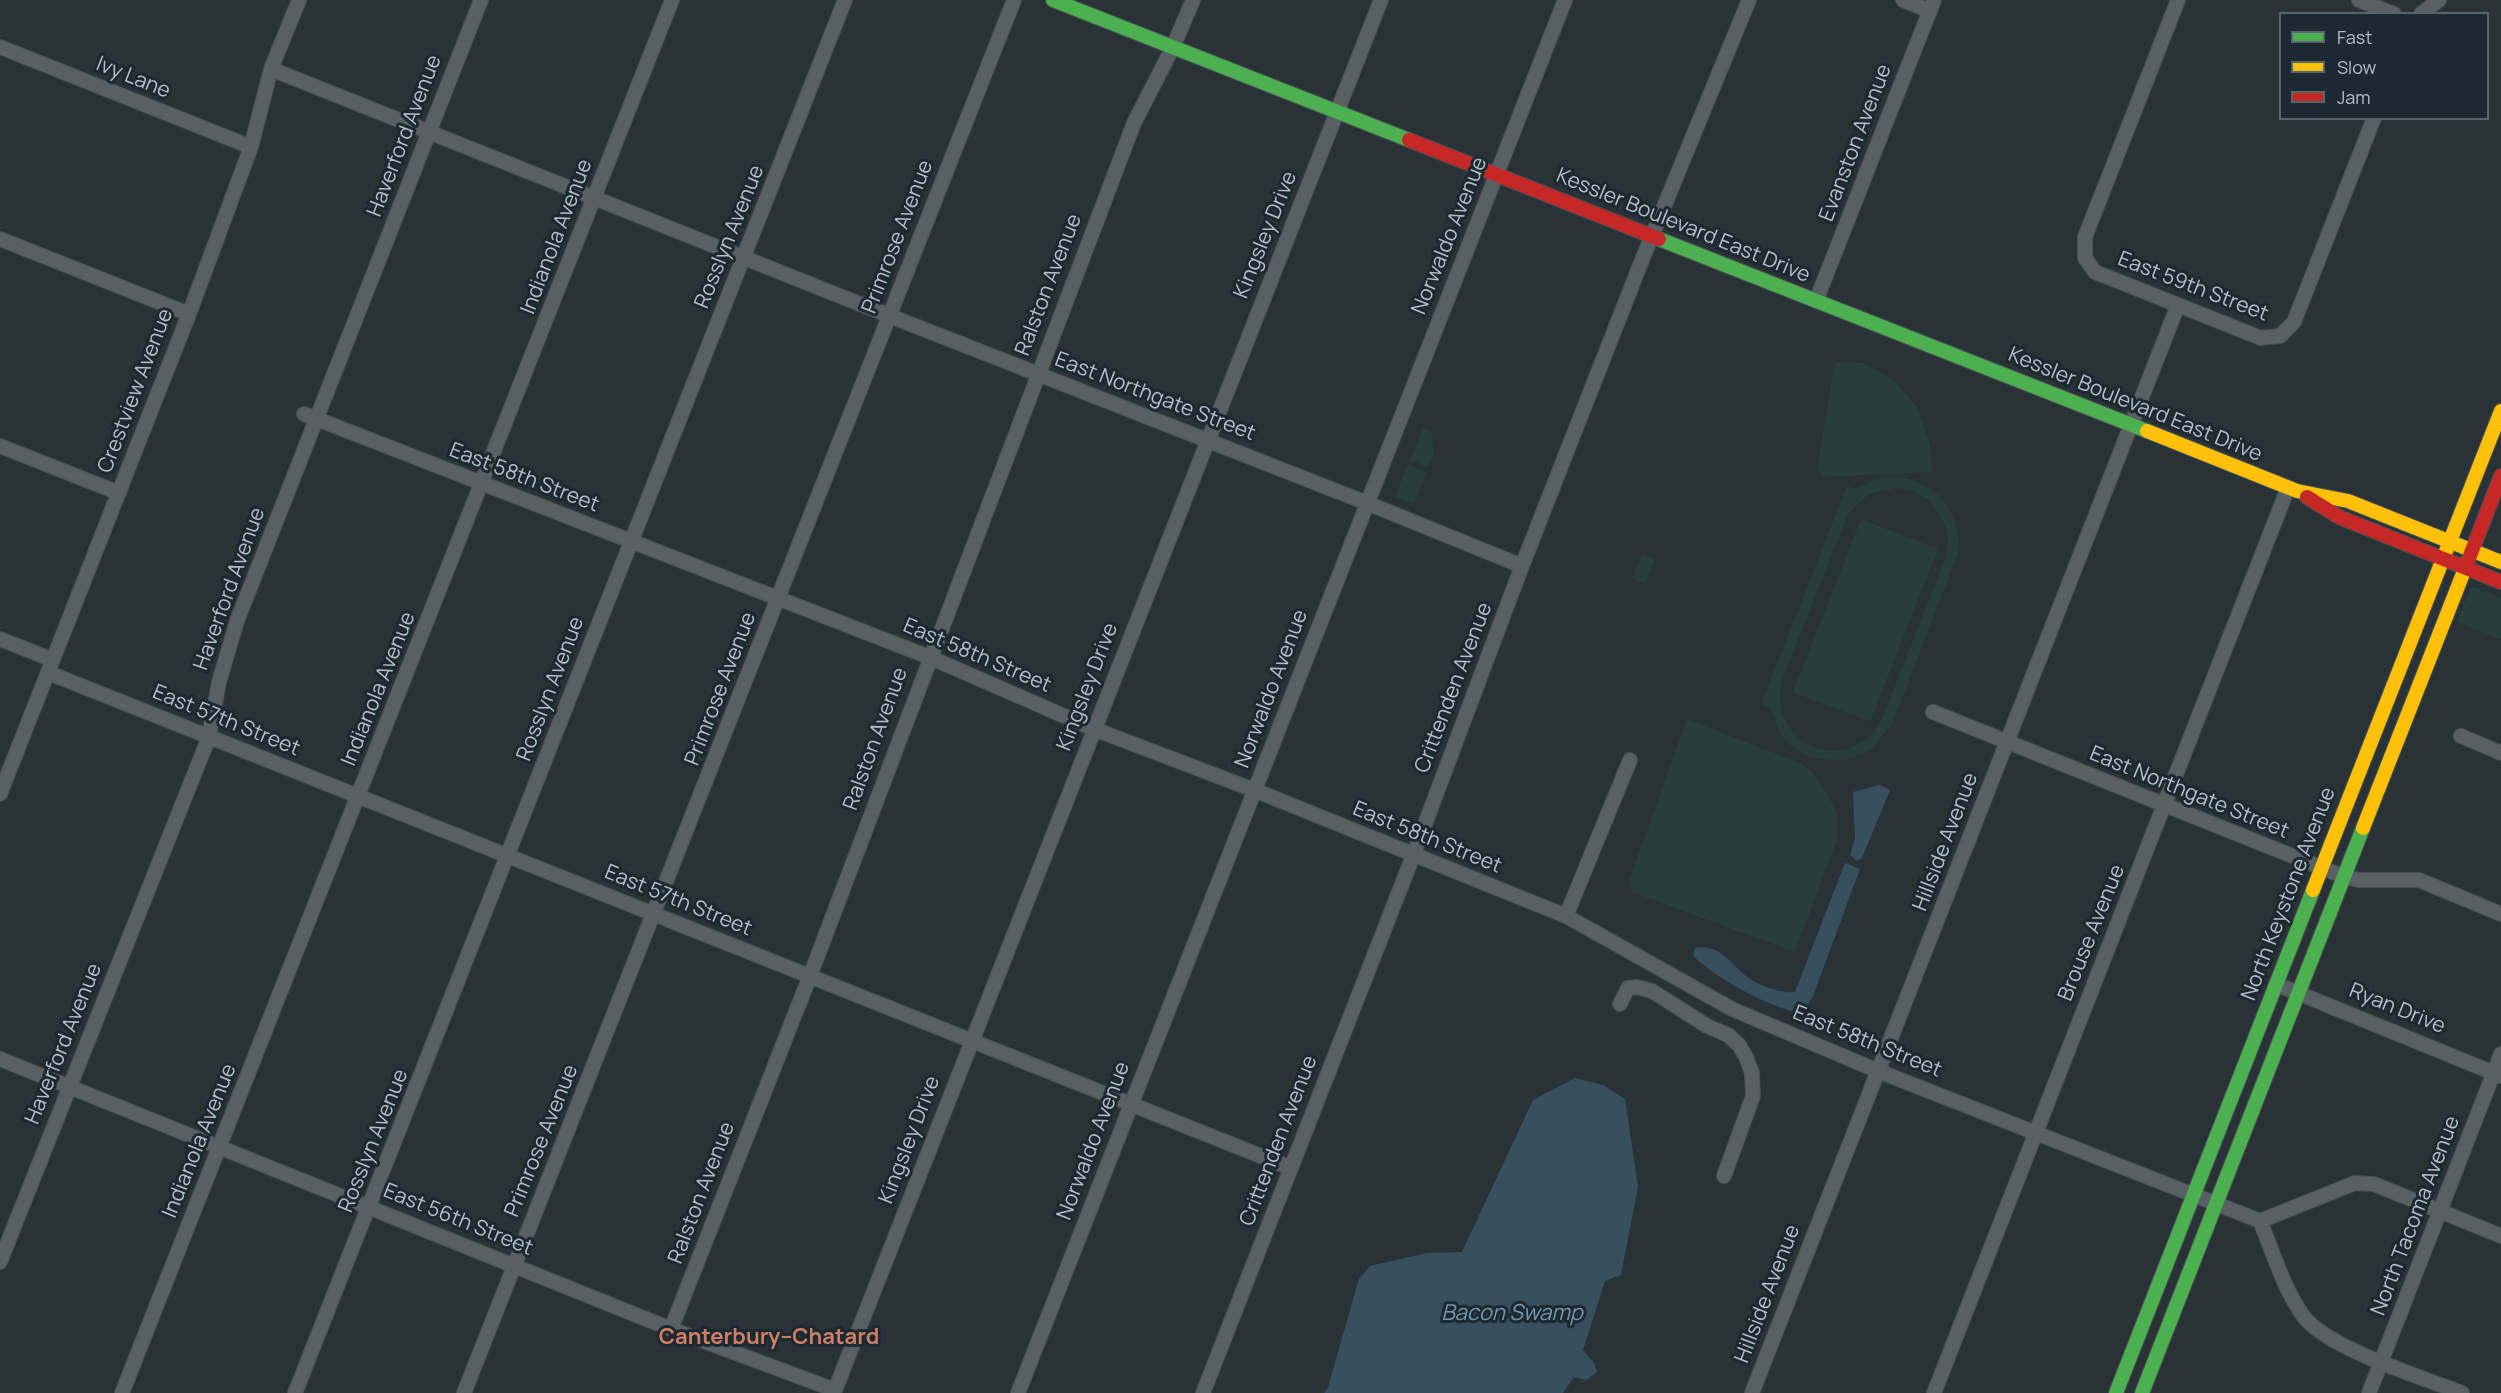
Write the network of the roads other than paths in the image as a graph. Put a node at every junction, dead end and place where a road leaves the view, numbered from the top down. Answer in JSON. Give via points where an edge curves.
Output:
{"nodes":[{"id":1,"x":299,"y":0,"type":"edge"},
{"id":2,"x":481,"y":0,"type":"edge"},
{"id":3,"x":672,"y":0,"type":"edge"},
{"id":4,"x":845,"y":0,"type":"edge"},
{"id":5,"x":1014,"y":0,"type":"edge"},
{"id":6,"x":1053,"y":0,"type":"edge"},
{"id":7,"x":1193,"y":0,"type":"edge"},
{"id":8,"x":1381,"y":0,"type":"edge"},
{"id":9,"x":1565,"y":0,"type":"edge"},
{"id":10,"x":1749,"y":0,"type":"edge"},
{"id":11,"x":1903,"y":0,"type":"edge"},
{"id":12,"x":2178,"y":0,"type":"edge"},
{"id":13,"x":2359,"y":0,"type":"edge"},
{"id":14,"x":2439,"y":0,"type":"edge"},
{"id":15,"x":1932,"y":5,"type":"edge"},
{"id":16,"x":2389,"y":12,"type":"edge"},
{"id":17,"x":2424,"y":12,"type":"edge"},
{"id":18,"x":0,"y":47,"type":"edge"},
{"id":19,"x":1173,"y":47,"type":"junction"},
{"id":20,"x":271,"y":69,"type":"junction"},
{"id":21,"x":1338,"y":112,"type":"junction"},
{"id":22,"x":2373,"y":120,"type":"edge"},
{"id":23,"x":429,"y":131,"type":"junction"},
{"id":24,"x":251,"y":147,"type":"junction"},
{"id":25,"x":1496,"y":175,"type":"junction"},
{"id":26,"x":595,"y":197,"type":"junction"},
{"id":27,"x":1654,"y":237,"type":"junction"},
{"id":28,"x":0,"y":239,"type":"edge"},
{"id":29,"x":746,"y":257,"type":"junction"},
{"id":30,"x":1816,"y":301,"type":"junction"},
{"id":31,"x":2178,"y":305,"type":"junction"},
{"id":32,"x":189,"y":314,"type":"junction"},
{"id":33,"x":890,"y":316,"type":"junction"},
{"id":34,"x":1037,"y":373,"type":"junction"},
{"id":35,"x":2501,"y":411,"type":"edge"},
{"id":36,"x":310,"y":416,"type":"junction"},
{"id":37,"x":2131,"y":426,"type":"junction"},
{"id":38,"x":1207,"y":441,"type":"junction"},
{"id":39,"x":0,"y":446,"type":"edge"},
{"id":40,"x":2501,"y":476,"type":"edge"},
{"id":41,"x":482,"y":484,"type":"junction"},
{"id":42,"x":2293,"y":489,"type":"junction"},
{"id":43,"x":119,"y":493,"type":"junction"},
{"id":44,"x":1367,"y":503,"type":"junction"},
{"id":45,"x":2450,"y":541,"type":"junction"},
{"id":46,"x":631,"y":542,"type":"junction"},
{"id":47,"x":2472,"y":550,"type":"junction"},
{"id":48,"x":2443,"y":558,"type":"junction"},
{"id":49,"x":2501,"y":562,"type":"edge"},
{"id":50,"x":1522,"y":566,"type":"junction"},
{"id":51,"x":2465,"y":567,"type":"junction"},
{"id":52,"x":2501,"y":582,"type":"edge"},
{"id":53,"x":779,"y":598,"type":"junction"},
{"id":54,"x":0,"y":639,"type":"edge"},
{"id":55,"x":929,"y":657,"type":"junction"},
{"id":56,"x":51,"y":666,"type":"junction"},
{"id":57,"x":1933,"y":712,"type":"dead end"},
{"id":58,"x":1094,"y":729,"type":"junction"},
{"id":59,"x":2461,"y":736,"type":"dead end"},
{"id":60,"x":209,"y":737,"type":"junction"},
{"id":61,"x":2007,"y":742,"type":"junction"},
{"id":62,"x":2501,"y":753,"type":"edge"},
{"id":63,"x":1630,"y":760,"type":"dead end"},
{"id":64,"x":1254,"y":790,"type":"junction"},
{"id":65,"x":0,"y":794,"type":"edge"},
{"id":66,"x":359,"y":796,"type":"junction"},
{"id":67,"x":2165,"y":806,"type":"junction"},
{"id":68,"x":509,"y":856,"type":"junction"},
{"id":69,"x":1413,"y":856,"type":"junction"},
{"id":70,"x":2322,"y":868,"type":"junction"},
{"id":71,"x":2345,"y":877,"type":"junction"},
{"id":72,"x":655,"y":914,"type":"junction"},
{"id":73,"x":2501,"y":914,"type":"edge"},
{"id":74,"x":1566,"y":916,"type":"junction"},
{"id":75,"x":810,"y":976,"type":"junction"},
{"id":76,"x":2276,"y":984,"type":"junction"},
{"id":77,"x":2299,"y":993,"type":"junction"},
{"id":78,"x":1620,"y":1005,"type":"dead end"},
{"id":79,"x":1732,"y":1009,"type":"junction"},
{"id":80,"x":1720,"y":1031,"type":"junction"},
{"id":81,"x":971,"y":1040,"type":"junction"},
{"id":82,"x":2501,"y":1054,"type":"edge"},
{"id":83,"x":0,"y":1059,"type":"edge"},
{"id":84,"x":1878,"y":1071,"type":"junction"},
{"id":85,"x":2497,"y":1074,"type":"edge"},
{"id":86,"x":70,"y":1088,"type":"junction"},
{"id":87,"x":1132,"y":1104,"type":"junction"},
{"id":88,"x":2036,"y":1132,"type":"junction"},
{"id":89,"x":221,"y":1147,"type":"junction"},
{"id":90,"x":1291,"y":1168,"type":"junction"},
{"id":91,"x":1724,"y":1176,"type":"dead end"},
{"id":92,"x":2193,"y":1195,"type":"junction"},
{"id":93,"x":2216,"y":1204,"type":"junction"},
{"id":94,"x":370,"y":1208,"type":"junction"},
{"id":95,"x":2440,"y":1212,"type":"junction"},
{"id":96,"x":2260,"y":1221,"type":"junction"},
{"id":97,"x":2501,"y":1236,"type":"edge"},
{"id":98,"x":0,"y":1262,"type":"edge"},
{"id":99,"x":515,"y":1266,"type":"junction"},
{"id":100,"x":671,"y":1329,"type":"junction"},
{"id":101,"x":2382,"y":1361,"type":"junction"},
{"id":102,"x":835,"y":1390,"type":"joint"},
{"id":103,"x":122,"y":1393,"type":"edge"},
{"id":104,"x":296,"y":1393,"type":"edge"},
{"id":105,"x":464,"y":1393,"type":"edge"},
{"id":106,"x":1018,"y":1393,"type":"edge"},
{"id":107,"x":1203,"y":1393,"type":"edge"},
{"id":108,"x":1752,"y":1393,"type":"edge"},
{"id":109,"x":1934,"y":1393,"type":"edge"},
{"id":110,"x":2116,"y":1393,"type":"edge"},
{"id":111,"x":2142,"y":1393,"type":"edge"},
{"id":112,"x":2369,"y":1393,"type":"edge"},
{"id":113,"x":2462,"y":1393,"type":"edge"}],
"edges":[{"from":1,"to":20,"type":"street","name":"Crestview Avenue"},
{"from":2,"to":23,"type":"street","name":"Haverford Avenue"},
{"from":3,"to":26,"type":"street","name":"Indianola Avenue"},
{"from":4,"to":29,"type":"street","name":"Rosslyn Avenue"},
{"from":5,"to":33,"type":"street","name":"Primrose Avenue"},
{"from":6,"to":19,"type":"main road","name":"Kessler Boulevard East Drive"},
{"from":7,"to":19,"type":"street","name":"Ralston Avenue"},
{"from":8,"to":21,"type":"street","name":"Kingsley Drive"},
{"from":9,"to":25,"type":"street","name":"Norwaldo Avenue"},
{"from":10,"to":27,"type":"street","name":"Crittenden Avenue"},
{"from":11,"to":15,"type":"street"},
{"from":12,"to":31,"type":"street","name":"East 59th Street","via":[[2085,237],[2085,258],[2095,272]]},
{"from":13,"to":16,"type":"street"},
{"from":14,"to":17,"type":"street"},
{"from":15,"to":30,"type":"street","name":"Evanston Avenue"},
{"from":18,"to":24,"type":"street","name":"Ivy Lane"},
{"from":19,"to":21,"type":"main road","name":"Kessler Boulevard East Drive"},
{"from":19,"to":34,"type":"street","name":"Ralston Avenue","via":[[1134,123]]},
{"from":20,"to":23,"type":"street","name":"East Northgate Street"},
{"from":20,"to":24,"type":"street","name":"Crestview Avenue"},
{"from":21,"to":25,"type":"main road","name":"Kessler Boulevard East Drive"},
{"from":21,"to":38,"type":"street","name":"Kingsley Drive"},
{"from":22,"to":31,"type":"street","name":"East 59th Street","via":[[2294,322],[2278,337],[2261,338]]},
{"from":23,"to":26,"type":"street","name":"East Northgate Street"},
{"from":23,"to":36,"type":"street","name":"Haverford Avenue"},
{"from":24,"to":32,"type":"street","name":"Crestview Avenue"},
{"from":25,"to":27,"type":"main road","name":"Kessler Boulevard East Drive"},
{"from":25,"to":44,"type":"street","name":"Norwaldo Avenue"},
{"from":26,"to":29,"type":"street","name":"East Northgate Street"},
{"from":26,"to":41,"type":"street","name":"Indianola Avenue"},
{"from":27,"to":30,"type":"main road","name":"Kessler Boulevard East Drive"},
{"from":27,"to":50,"type":"street","name":"Crittenden Avenue"},
{"from":28,"to":32,"type":"street"},
{"from":29,"to":33,"type":"street","name":"East Northgate Street"},
{"from":29,"to":46,"type":"street","name":"Rosslyn Avenue"},
{"from":30,"to":37,"type":"main road","name":"Kessler Boulevard East Drive"},
{"from":31,"to":37,"type":"street","name":"Hillside Avenue"},
{"from":32,"to":43,"type":"street","name":"Crestview Avenue"},
{"from":33,"to":34,"type":"street","name":"East Northgate Street"},
{"from":33,"to":53,"type":"street","name":"Primrose Avenue"},
{"from":34,"to":38,"type":"street","name":"East Northgate Street"},
{"from":34,"to":55,"type":"street","name":"Ralston Avenue"},
{"from":35,"to":45,"type":"main road","name":"North Keystone Avenue"},
{"from":36,"to":41,"type":"street","name":"East 58th Street"},
{"from":36,"to":60,"type":"street","name":"Haverford Avenue","via":[[231,636]]},
{"from":37,"to":42,"type":"main road","name":"Kessler Boulevard East Drive"},
{"from":37,"to":61,"type":"street","name":"Hillside Avenue"},
{"from":38,"to":44,"type":"street","name":"East Northgate Street"},
{"from":38,"to":58,"type":"street","name":"Kingsley Drive"},
{"from":39,"to":43,"type":"street"},
{"from":40,"to":47,"type":"main road"},
{"from":41,"to":46,"type":"street","name":"East 58th Street"},
{"from":41,"to":66,"type":"street","name":"Indianola Avenue"},
{"from":42,"to":45,"type":"main road","name":"Kessler Boulevard East Drive","via":[[2348,501]]},
{"from":42,"to":48,"type":"main road","name":"Kessler Boulevard East Drive","via":[[2339,517]]},
{"from":42,"to":67,"type":"street","name":"Brouse Avenue"},
{"from":43,"to":56,"type":"street","name":"Crestview Avenue"},
{"from":44,"to":50,"type":"street","name":"East Northgate Street"},
{"from":44,"to":64,"type":"street","name":"Norwaldo Avenue"},
{"from":45,"to":47,"type":"main road","name":"Kessler Boulevard East Drive"},
{"from":45,"to":48,"type":"main road","name":"North Keystone Avenue"},
{"from":46,"to":53,"type":"street","name":"East 58th Street"},
{"from":46,"to":68,"type":"street","name":"Rosslyn Avenue"},
{"from":47,"to":49,"type":"main road","name":"Kessler Boulevard East Drive"},
{"from":47,"to":51,"type":"main road"},
{"from":48,"to":51,"type":"main road","name":"Kessler Boulevard East Drive"},
{"from":48,"to":70,"type":"main road","name":"North Keystone Avenue"},
{"from":50,"to":69,"type":"street","name":"Crittenden Avenue"},
{"from":51,"to":52,"type":"main road","name":"Kessler Boulevard East Drive"},
{"from":51,"to":71,"type":"main road"},
{"from":53,"to":55,"type":"street","name":"East 58th Street"},
{"from":53,"to":72,"type":"street","name":"Primrose Avenue"},
{"from":54,"to":56,"type":"street","name":"East 57th Street"},
{"from":55,"to":58,"type":"street","name":"East 58th Street"},
{"from":55,"to":75,"type":"street","name":"Ralston Avenue"},
{"from":56,"to":60,"type":"street","name":"East 57th Street"},
{"from":56,"to":65,"type":"street","name":"Crestview Avenue"},
{"from":57,"to":61,"type":"street","name":"East Northgate Street"},
{"from":58,"to":64,"type":"street","name":"East 58th Street"},
{"from":58,"to":81,"type":"street","name":"Kingsley Drive"},
{"from":59,"to":62,"type":"street"},
{"from":60,"to":66,"type":"street","name":"East 57th Street"},
{"from":60,"to":86,"type":"street","name":"Haverford Avenue"},
{"from":61,"to":67,"type":"street","name":"East Northgate Street"},
{"from":61,"to":84,"type":"street","name":"Hillside Avenue"},
{"from":63,"to":74,"type":"street"},
{"from":64,"to":69,"type":"street","name":"East 58th Street"},
{"from":64,"to":87,"type":"street","name":"Norwaldo Avenue"},
{"from":66,"to":68,"type":"street","name":"East 57th Street"},
{"from":66,"to":89,"type":"street","name":"Indianola Avenue"},
{"from":67,"to":70,"type":"street","name":"East Northgate Street"},
{"from":67,"to":88,"type":"street","name":"Brouse Avenue"},
{"from":68,"to":72,"type":"street","name":"East 57th Street"},
{"from":68,"to":94,"type":"street","name":"Rosslyn Avenue"},
{"from":69,"to":74,"type":"street","name":"East 58th Street"},
{"from":69,"to":90,"type":"street","name":"Crittenden Avenue"},
{"from":70,"to":71,"type":"street","name":"East Northgate Street"},
{"from":70,"to":76,"type":"main road","name":"North Keystone Avenue"},
{"from":71,"to":73,"type":"street","name":"East Northgate Street","via":[[2419,880]]},
{"from":71,"to":77,"type":"main road"},
{"from":72,"to":75,"type":"street","name":"East 57th Street"},
{"from":72,"to":99,"type":"street","name":"Primrose Avenue"},
{"from":74,"to":79,"type":"street","name":"East 58th Street"},
{"from":75,"to":81,"type":"street","name":"East 57th Street"},
{"from":75,"to":100,"type":"street","name":"Ralston Avenue"},
{"from":76,"to":77,"type":"street","name":"Ryan Drive"},
{"from":76,"to":92,"type":"main road","name":"North Keystone Avenue"},
{"from":77,"to":85,"type":"street","name":"Ryan Drive"},
{"from":77,"to":93,"type":"main road"},
{"from":78,"to":80,"type":"street","via":[[1628,988],[1644,988]]},
{"from":79,"to":80,"type":"street"},
{"from":79,"to":84,"type":"street","name":"East 58th Street"},
{"from":80,"to":91,"type":"street","via":[[1731,1036],[1742,1049],[1754,1085],[1750,1110]]},
{"from":81,"to":87,"type":"street","name":"East 57th Street"},
{"from":81,"to":102,"type":"street","name":"Kingsley Drive"},
{"from":82,"to":85,"type":"street","name":"North Tacoma Avenue"},
{"from":83,"to":86,"type":"street","name":"East 56th Street"},
{"from":84,"to":88,"type":"street","name":"East 58th Street"},
{"from":84,"to":108,"type":"street","name":"Hillside Avenue"},
{"from":85,"to":95,"type":"street","name":"North Tacoma Avenue"},
{"from":86,"to":89,"type":"street","name":"East 56th Street"},
{"from":86,"to":98,"type":"street","name":"Haverford Avenue"},
{"from":87,"to":90,"type":"street","name":"East 57th Street"},
{"from":87,"to":106,"type":"street","name":"Norwaldo Avenue"},
{"from":88,"to":92,"type":"street","name":"East 58th Street"},
{"from":88,"to":109,"type":"street","name":"Brouse Avenue"},
{"from":89,"to":94,"type":"street","name":"East 56th Street"},
{"from":89,"to":103,"type":"street","name":"Indianola Avenue"},
{"from":90,"to":107,"type":"street","name":"Crittenden Avenue"},
{"from":92,"to":93,"type":"street","name":"East 58th Street"},
{"from":92,"to":110,"type":"main road","name":"North Keystone Avenue"},
{"from":93,"to":96,"type":"street","name":"East 58th Street"},
{"from":93,"to":111,"type":"main road"},
{"from":94,"to":99,"type":"street","name":"East 56th Street"},
{"from":94,"to":104,"type":"street","name":"Rosslyn Avenue"},
{"from":95,"to":96,"type":"street","via":[[2374,1184],[2358,1183]]},
{"from":95,"to":97,"type":"street"},
{"from":95,"to":101,"type":"street","name":"North Tacoma Avenue"},
{"from":96,"to":101,"type":"street","via":[[2306,1319],[2329,1339]]},
{"from":99,"to":100,"type":"street","name":"East 56th Street"},
{"from":99,"to":105,"type":"street","name":"Primrose Avenue"},
{"from":100,"to":102,"type":"street","name":"East 56th Street"},
{"from":101,"to":112,"type":"street","name":"North Tacoma Avenue"},
{"from":101,"to":113,"type":"street"}]}
